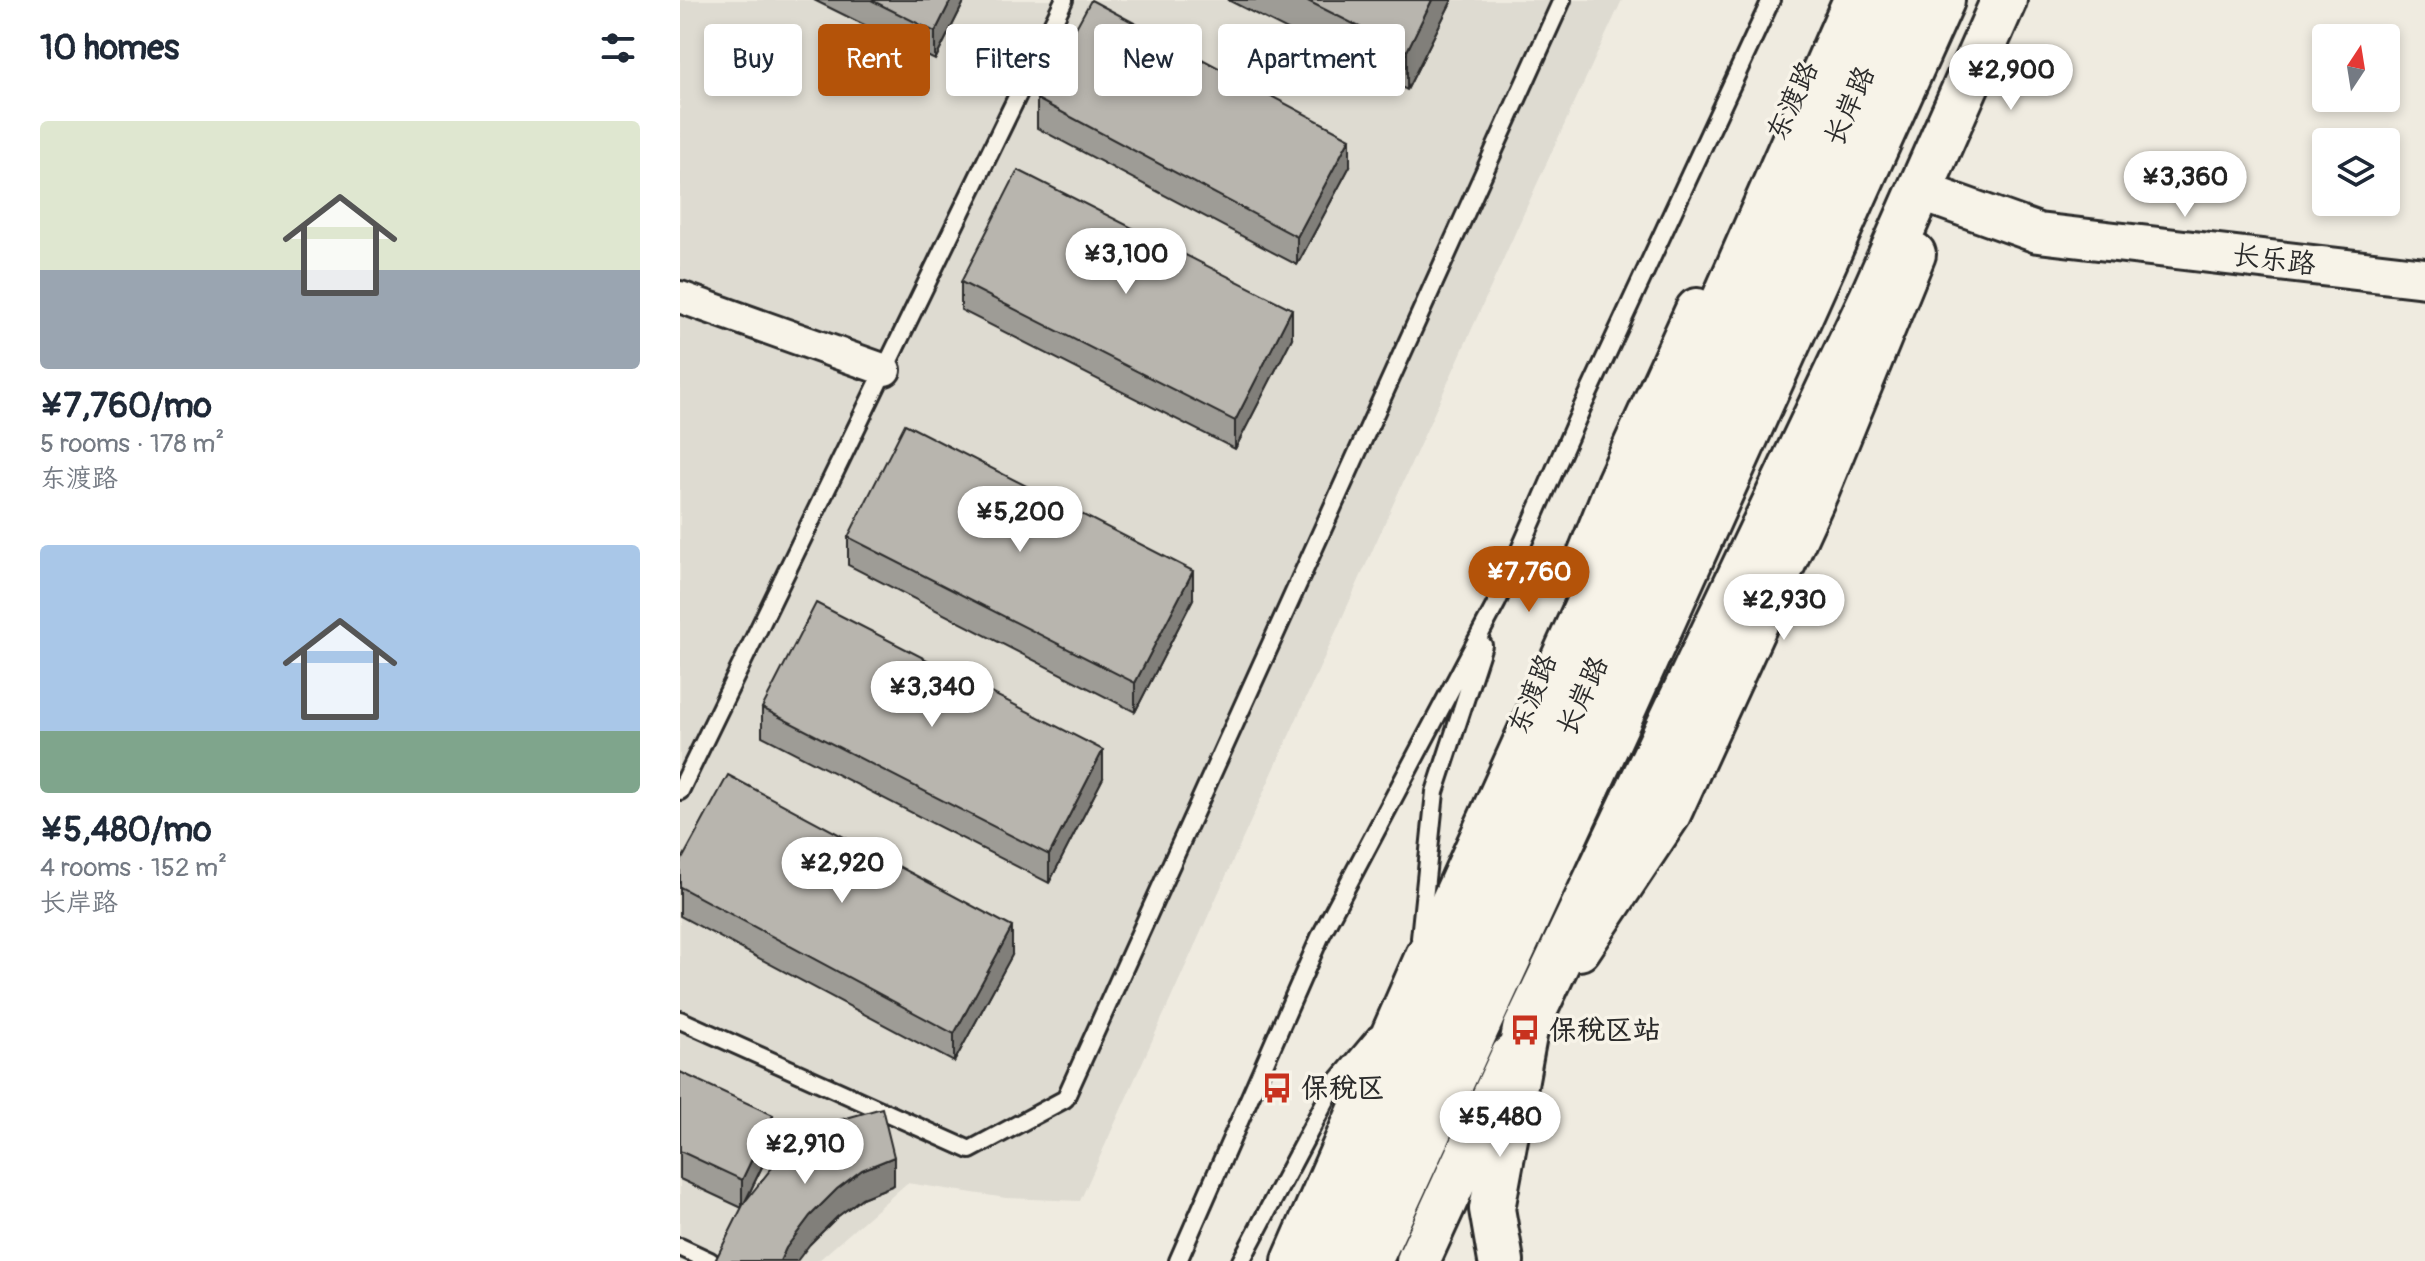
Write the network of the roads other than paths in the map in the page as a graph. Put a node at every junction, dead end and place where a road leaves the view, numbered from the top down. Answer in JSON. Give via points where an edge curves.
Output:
{"nodes":[{"id":1,"x":1064,"y":0,"type":"edge"},
{"id":2,"x":1562,"y":0,"type":"edge"},
{"id":3,"x":1771,"y":0,"type":"edge"},
{"id":4,"x":1839,"y":0,"type":"edge"},
{"id":5,"x":1856,"y":0,"type":"edge"},
{"id":6,"x":1899,"y":0,"type":"edge"},
{"id":7,"x":1942,"y":0,"type":"edge"},
{"id":8,"x":2004,"y":0,"type":"edge"},
{"id":9,"x":2024,"y":0,"type":"edge"},
{"id":10,"x":1937,"y":197,"type":"junction"},
{"id":11,"x":2425,"y":278,"type":"edge"},
{"id":12,"x":680,"y":297,"type":"edge"},
{"id":13,"x":885,"y":370,"type":"junction"},
{"id":14,"x":1497,"y":602,"type":"junction"},
{"id":15,"x":680,"y":791,"type":"edge"},
{"id":16,"x":1415,"y":987,"type":"junction"},
{"id":17,"x":680,"y":1020,"type":"edge"},
{"id":18,"x":1525,"y":1030,"type":"junction"},
{"id":19,"x":680,"y":1247,"type":"edge"},
{"id":20,"x":710,"y":1261,"type":"edge"},
{"id":21,"x":1178,"y":1261,"type":"edge"},
{"id":22,"x":1241,"y":1261,"type":"edge"},
{"id":23,"x":1294,"y":1261,"type":"edge"},
{"id":24,"x":1324,"y":1261,"type":"edge"},
{"id":25,"x":1369,"y":1261,"type":"edge"},
{"id":26,"x":1418,"y":1261,"type":"edge"},
{"id":27,"x":1501,"y":1261,"type":"edge"}],
"edges":[{"from":1,"to":13,"type":"lane"},
{"from":2,"to":17,"type":"lane","via":[[1065,1099],[970,1150]]},
{"from":3,"to":14,"type":"lane"},
{"from":4,"to":16,"type":"main road","name":"东渡路","via":[[1618,483]]},
{"from":5,"to":16,"type":"main road"},
{"from":6,"to":24,"type":"main road","name":"长岸路"},
{"from":7,"to":25,"type":"main road","name":"长岸路"},
{"from":8,"to":18,"type":"main road","via":[[1872,298]]},
{"from":9,"to":10,"type":"main road"},
{"from":10,"to":11,"type":"street","name":"长乐路","via":[[2038,233]]},
{"from":10,"to":18,"type":"main road","via":[[1817,491],[1669,814]]},
{"from":12,"to":13,"type":"street"},
{"from":13,"to":15,"type":"lane"},
{"from":14,"to":16,"type":"lane","via":[[1435,792]]},
{"from":14,"to":21,"type":"lane","via":[[1320,937]]},
{"from":16,"to":22,"type":"lane","via":[[1334,1085]]},
{"from":16,"to":23,"type":"main road","name":"东渡路"},
{"from":18,"to":26,"type":"main road"},
{"from":18,"to":27,"type":"main road","via":[[1492,1209]]},
{"from":19,"to":20,"type":"lane"}]}
